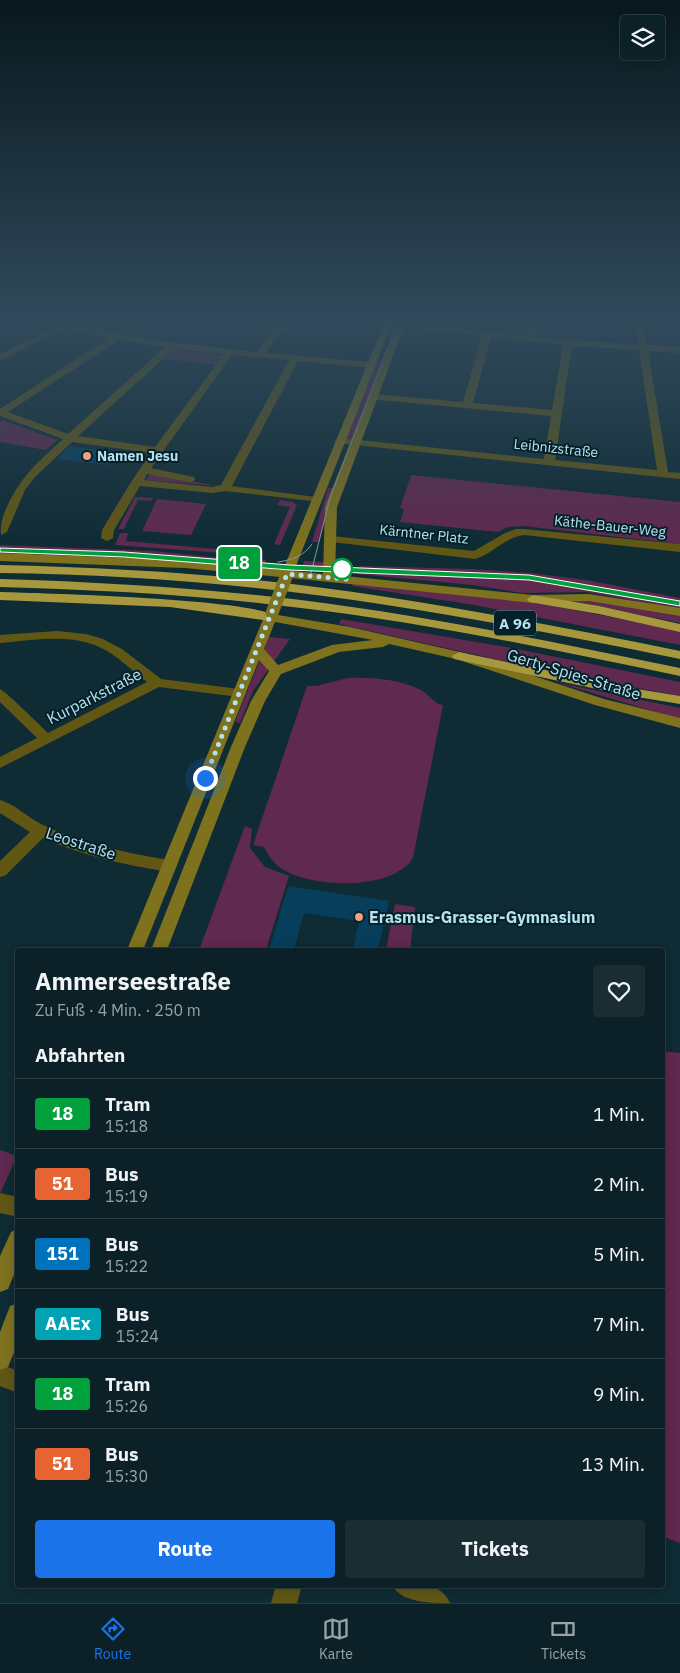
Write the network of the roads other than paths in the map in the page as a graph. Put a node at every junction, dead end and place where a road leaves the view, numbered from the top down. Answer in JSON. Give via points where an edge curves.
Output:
{"nodes":[{"id":1,"x":28,"y":396,"type":"edge"},
{"id":2,"x":116,"y":396,"type":"edge"},
{"id":3,"x":198,"y":396,"type":"edge"},
{"id":4,"x":274,"y":396,"type":"edge"},
{"id":5,"x":358,"y":396,"type":"edge"},
{"id":6,"x":470,"y":396,"type":"edge"},
{"id":7,"x":559,"y":396,"type":"edge"},
{"id":8,"x":651,"y":396,"type":"edge"},
{"id":9,"x":373,"y":397,"type":"joint"},
{"id":10,"x":467,"y":405,"type":"junction"},
{"id":11,"x":556,"y":413,"type":"junction"},
{"id":12,"x":1,"y":414,"type":"edge"},
{"id":13,"x":69,"y":438,"type":"junction"},
{"id":14,"x":340,"y":441,"type":"junction"},
{"id":15,"x":355,"y":442,"type":"junction"},
{"id":16,"x":158,"y":451,"type":"junction"},
{"id":17,"x":548,"y":462,"type":"junction"},
{"id":18,"x":144,"y":470,"type":"junction"},
{"id":19,"x":663,"y":474,"type":"junction"},
{"id":20,"x":680,"y":476,"type":"edge"},
{"id":21,"x":136,"y":482,"type":"junction"},
{"id":22,"x":224,"y":488,"type":"junction"},
{"id":23,"x":316,"y":500,"type":"junction"},
{"id":24,"x":1,"y":532,"type":"edge"},
{"id":25,"x":537,"y":533,"type":"joint"},
{"id":26,"x":107,"y":538,"type":"dead end"},
{"id":27,"x":332,"y":539,"type":"junction"},
{"id":28,"x":680,"y":548,"type":"edge"},
{"id":29,"x":0,"y":557,"type":"edge"},
{"id":30,"x":0,"y":569,"type":"edge"},
{"id":31,"x":287,"y":575,"type":"junction"},
{"id":32,"x":329,"y":578,"type":"junction"},
{"id":33,"x":0,"y":583,"type":"edge"},
{"id":34,"x":0,"y":596,"type":"edge"},
{"id":35,"x":532,"y":599,"type":"junction"},
{"id":36,"x":680,"y":612,"type":"edge"},
{"id":37,"x":271,"y":615,"type":"junction"},
{"id":38,"x":680,"y":628,"type":"edge"},
{"id":39,"x":0,"y":639,"type":"edge"},
{"id":40,"x":402,"y":643,"type":"junction"},
{"id":41,"x":257,"y":649,"type":"junction"},
{"id":42,"x":680,"y":655,"type":"edge"},
{"id":43,"x":459,"y":656,"type":"junction"},
{"id":44,"x":276,"y":671,"type":"junction"},
{"id":45,"x":680,"y":672,"type":"edge"},
{"id":46,"x":157,"y":684,"type":"junction"},
{"id":47,"x":240,"y":693,"type":"junction"},
{"id":48,"x":0,"y":694,"type":"edge"},
{"id":49,"x":680,"y":700,"type":"edge"},
{"id":50,"x":680,"y":723,"type":"edge"},
{"id":51,"x":46,"y":739,"type":"junction"},
{"id":52,"x":0,"y":763,"type":"edge"},
{"id":53,"x":0,"y":805,"type":"edge"},
{"id":54,"x":41,"y":831,"type":"junction"},
{"id":55,"x":169,"y":866,"type":"junction"},
{"id":56,"x":0,"y":871,"type":"edge"},
{"id":57,"x":136,"y":948,"type":"edge"},
{"id":58,"x":160,"y":948,"type":"edge"},
{"id":59,"x":0,"y":1203,"type":"edge"},
{"id":60,"x":15,"y":1206,"type":"edge"},
{"id":61,"x":15,"y":1245,"type":"edge"},
{"id":62,"x":0,"y":1282,"type":"edge"},
{"id":63,"x":15,"y":1322,"type":"edge"},
{"id":64,"x":0,"y":1359,"type":"edge"},
{"id":65,"x":0,"y":1375,"type":"edge"},
{"id":66,"x":15,"y":1381,"type":"edge"},
{"id":67,"x":288,"y":1588,"type":"edge"},
{"id":68,"x":410,"y":1588,"type":"edge"},
{"id":69,"x":284,"y":1603,"type":"edge"},
{"id":70,"x":437,"y":1603,"type":"edge"}],
"edges":[{"from":1,"to":12,"type":"street"},
{"from":2,"to":13,"type":"street"},
{"from":3,"to":16,"type":"street"},
{"from":4,"to":22,"type":"street"},
{"from":5,"to":14,"type":"main road"},
{"from":6,"to":10,"type":"street"},
{"from":7,"to":11,"type":"street"},
{"from":8,"to":19,"type":"street"},
{"from":9,"to":10,"type":"street"},
{"from":9,"to":15,"type":"main road"},
{"from":10,"to":11,"type":"street"},
{"from":11,"to":17,"type":"street"},
{"from":12,"to":13,"type":"street"},
{"from":13,"to":16,"type":"street"},
{"from":13,"to":24,"type":"street","via":[[30,476]]},
{"from":14,"to":15,"type":"street","name":"Leibnizstraße"},
{"from":14,"to":23,"type":"main road"},
{"from":15,"to":17,"type":"street","name":"Leibnizstraße"},
{"from":15,"to":27,"type":"main road","via":[[331,507]]},
{"from":16,"to":18,"type":"street"},
{"from":17,"to":19,"type":"street","name":"Leibnizstraße"},
{"from":18,"to":21,"type":"street"},
{"from":18,"to":22,"type":"street"},
{"from":19,"to":20,"type":"street","name":"Leibnizstraße"},
{"from":21,"to":22,"type":"street","via":[[212,490]]},
{"from":21,"to":26,"type":"street","via":[[108,530]]},
{"from":22,"to":23,"type":"street"},
{"from":23,"to":31,"type":"main road"},
{"from":25,"to":27,"type":"street","name":"Kärntner Platz","via":[[509,534],[486,552],[475,555]]},
{"from":25,"to":28,"type":"street","name":"Käthe-Bauer-Weg"},
{"from":27,"to":32,"type":"main road"},
{"from":29,"to":31,"type":"main road","via":[[167,563]]},
{"from":30,"to":42,"type":"highway","number":"A 96","via":[[128,573],[350,596],[485,617]]},
{"from":31,"to":32,"type":"main road"},
{"from":31,"to":37,"type":"main road","bridge":true},
{"from":32,"to":35,"type":"main road"},
{"from":33,"to":45,"type":"highway","number":"A 96","via":[[199,593],[345,610],[469,630]]},
{"from":34,"to":37,"type":"highway","via":[[140,603]]},
{"from":35,"to":36,"type":"main road","via":[[582,596]]},
{"from":35,"to":38,"type":"highway"},
{"from":37,"to":40,"type":"main road"},
{"from":37,"to":41,"type":"main road"},
{"from":39,"to":46,"type":"street","via":[[52,636],[91,639],[111,648]]},
{"from":40,"to":43,"type":"main road","name":"Gerty-Spies-Straße"},
{"from":40,"to":44,"type":"main road","via":[[337,648]]},
{"from":41,"to":44,"type":"main road"},
{"from":41,"to":47,"type":"main road"},
{"from":43,"to":49,"type":"highway"},
{"from":43,"to":50,"type":"main road","name":"Gerty-Spies-Straße","via":[[600,702]]},
{"from":44,"to":58,"type":"main road","via":[[258,701],[238,747]]},
{"from":46,"to":47,"type":"street","name":"Kurparkstraße"},
{"from":46,"to":51,"type":"street","name":"Kurparkstraße"},
{"from":47,"to":55,"type":"main road"},
{"from":48,"to":51,"type":"street"},
{"from":51,"to":52,"type":"street","name":"Kurparkstraße"},
{"from":53,"to":54,"type":"street","name":"Leostraße"},
{"from":54,"to":55,"type":"street","name":"Leostraße","via":[[97,851]]},
{"from":54,"to":56,"type":"street"},
{"from":55,"to":57,"type":"main road"},
{"from":59,"to":60,"type":"street"},
{"from":61,"to":62,"type":"main road"},
{"from":63,"to":64,"type":"main road"},
{"from":65,"to":66,"type":"street"},
{"from":67,"to":69,"type":"street"},
{"from":68,"to":70,"type":"street"}]}
